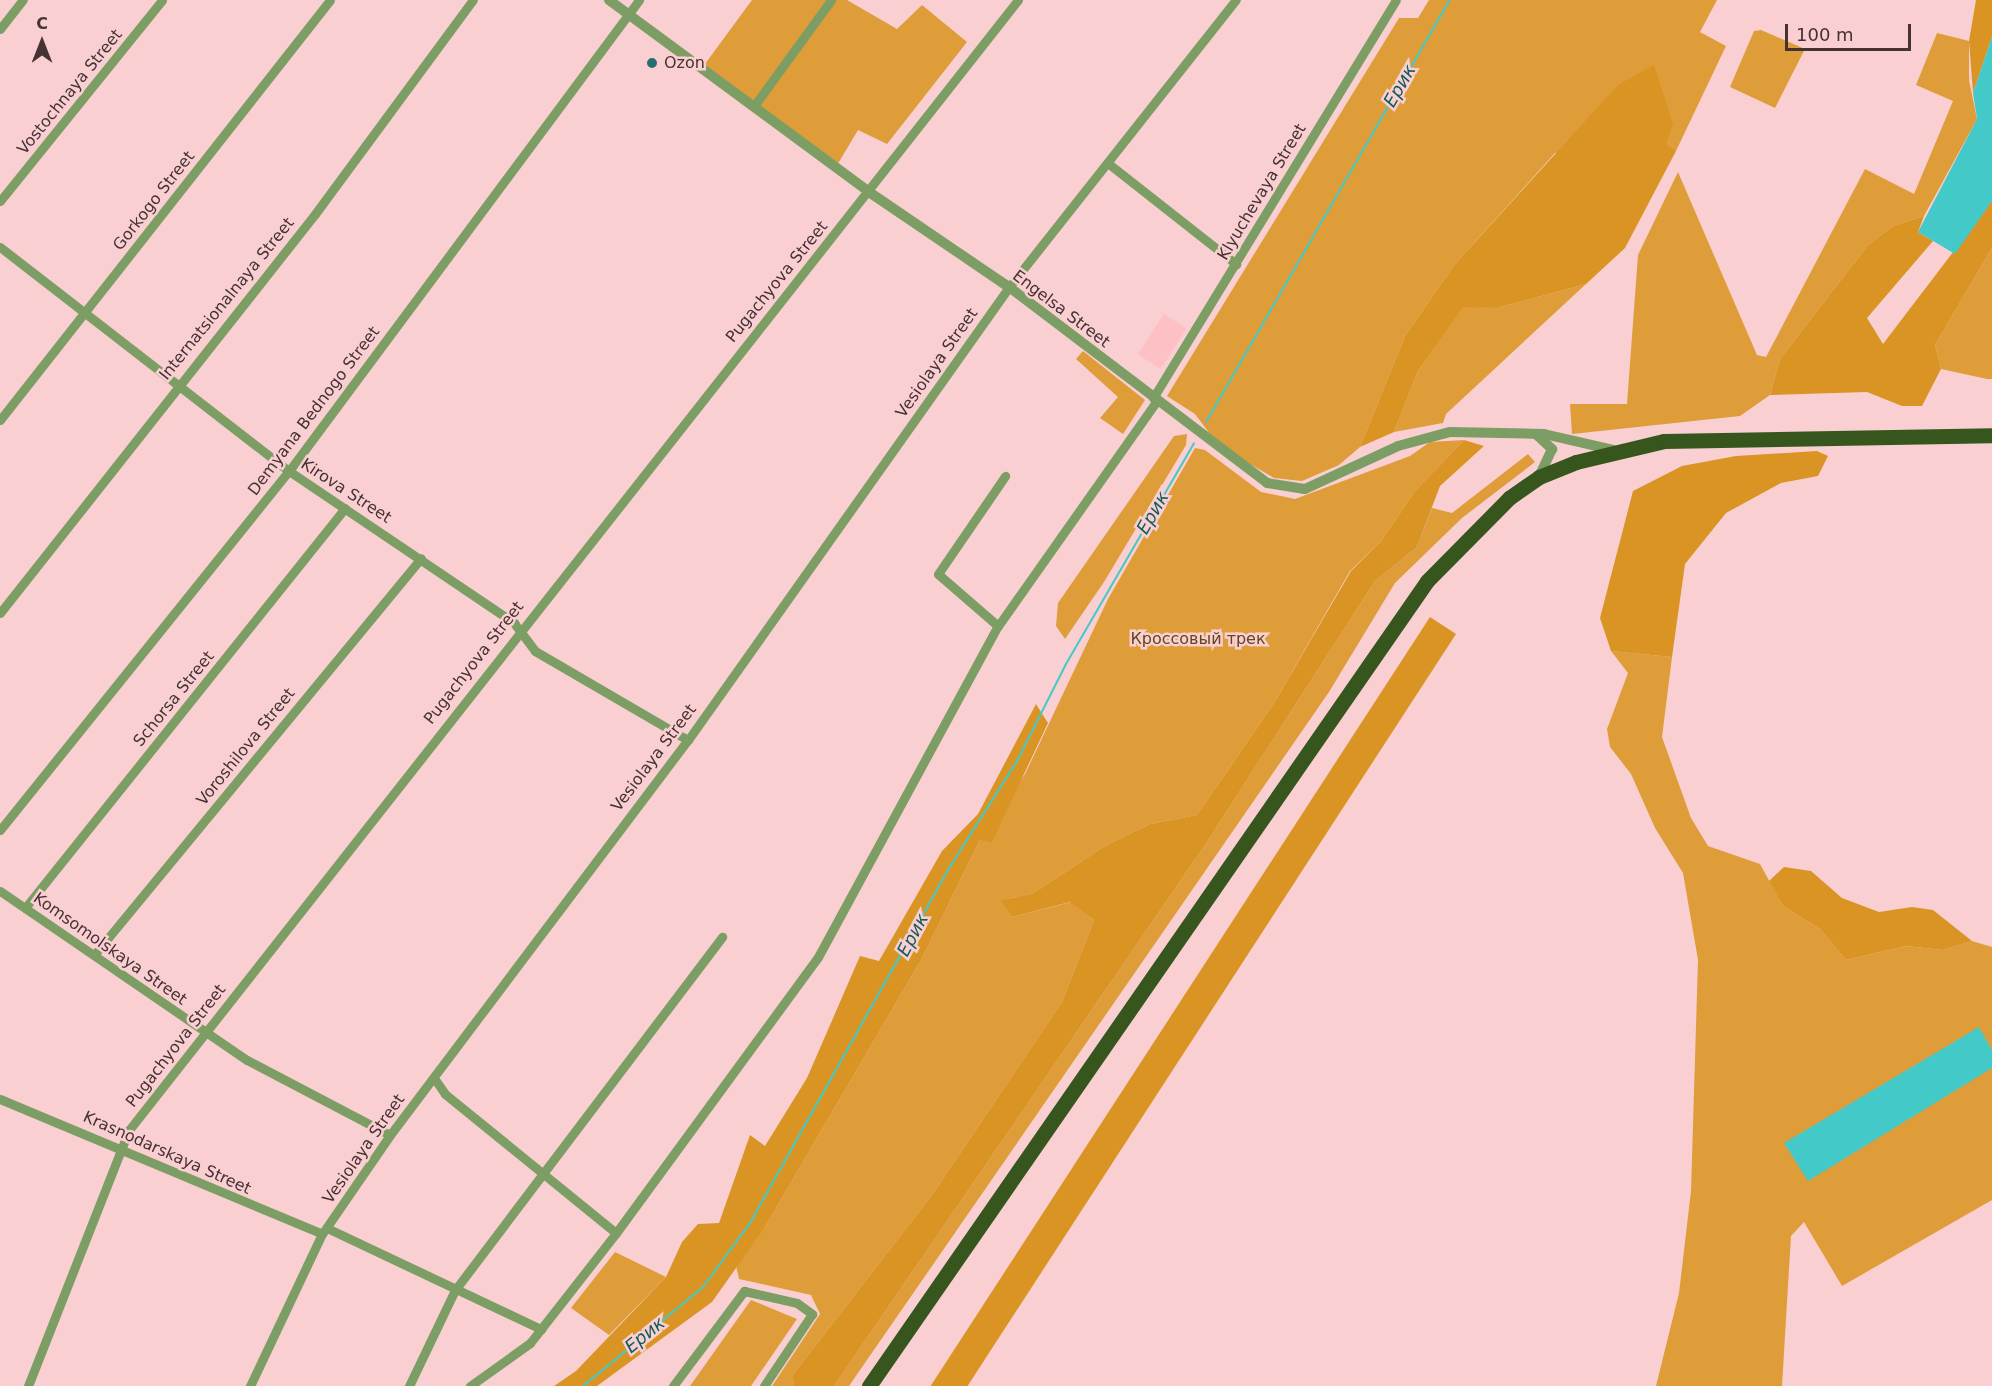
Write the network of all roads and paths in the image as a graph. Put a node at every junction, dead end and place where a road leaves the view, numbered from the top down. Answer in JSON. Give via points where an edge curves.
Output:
{"nodes":[{"id":1,"x":23,"y":0,"type":"edge"},
{"id":2,"x":162,"y":0,"type":"edge"},
{"id":3,"x":330,"y":0,"type":"edge"},
{"id":4,"x":473,"y":0,"type":"edge"},
{"id":5,"x":609,"y":0,"type":"edge"},
{"id":6,"x":639,"y":0,"type":"edge"},
{"id":7,"x":831,"y":0,"type":"edge"},
{"id":8,"x":1018,"y":0,"type":"edge"},
{"id":9,"x":1236,"y":0,"type":"edge"},
{"id":10,"x":1396,"y":0,"type":"edge"},
{"id":11,"x":629,"y":14,"type":"junction"},
{"id":12,"x":0,"y":29,"type":"edge"},
{"id":13,"x":754,"y":106,"type":"junction"},
{"id":14,"x":1109,"y":164,"type":"junction"},
{"id":15,"x":869,"y":192,"type":"junction"},
{"id":16,"x":0,"y":201,"type":"edge"},
{"id":17,"x":0,"y":247,"type":"edge"},
{"id":18,"x":1236,"y":264,"type":"junction"},
{"id":19,"x":1009,"y":287,"type":"junction"},
{"id":20,"x":85,"y":314,"type":"junction"},
{"id":21,"x":178,"y":383,"type":"junction"},
{"id":22,"x":1155,"y":399,"type":"junction"},
{"id":23,"x":0,"y":420,"type":"edge"},
{"id":24,"x":1532,"y":433,"type":"junction"},
{"id":25,"x":1992,"y":435,"type":"edge"},
{"id":26,"x":1614,"y":450,"type":"junction"},
{"id":27,"x":290,"y":471,"type":"junction"},
{"id":28,"x":1005,"y":476,"type":"dead end"},
{"id":29,"x":1539,"y":477,"type":"junction"},
{"id":30,"x":345,"y":508,"type":"junction"},
{"id":31,"x":422,"y":558,"type":"junction"},
{"id":32,"x":0,"y":613,"type":"edge"},
{"id":33,"x":998,"y":626,"type":"junction"},
{"id":34,"x":517,"y":632,"type":"junction"},
{"id":35,"x":688,"y":740,"type":"junction"},
{"id":36,"x":0,"y":830,"type":"edge"},
{"id":37,"x":0,"y":891,"type":"edge"},
{"id":38,"x":25,"y":908,"type":"junction"},
{"id":39,"x":722,"y":937,"type":"dead end"},
{"id":40,"x":94,"y":955,"type":"junction"},
{"id":41,"x":205,"y":1033,"type":"junction"},
{"id":42,"x":434,"y":1078,"type":"junction"},
{"id":43,"x":0,"y":1099,"type":"edge"},
{"id":44,"x":390,"y":1136,"type":"junction"},
{"id":45,"x":120,"y":1147,"type":"junction"},
{"id":46,"x":544,"y":1174,"type":"junction"},
{"id":47,"x":324,"y":1231,"type":"junction"},
{"id":48,"x":616,"y":1233,"type":"junction"},
{"id":49,"x":455,"y":1290,"type":"junction"},
{"id":50,"x":541,"y":1329,"type":"junction"},
{"id":51,"x":28,"y":1386,"type":"edge"},
{"id":52,"x":250,"y":1386,"type":"edge"},
{"id":53,"x":409,"y":1386,"type":"edge"},
{"id":54,"x":470,"y":1386,"type":"edge"},
{"id":55,"x":673,"y":1386,"type":"edge"},
{"id":56,"x":764,"y":1386,"type":"edge"},
{"id":57,"x":869,"y":1386,"type":"edge"}],
"edges":[{"from":1,"to":12,"type":"street"},
{"from":2,"to":16,"type":"street","name":"Vostochnaya Street"},
{"from":3,"to":20,"type":"street","name":"Gorkogo Street"},
{"from":4,"to":21,"type":"street","name":"Internatsionalnaya Street","via":[[315,214]]},
{"from":5,"to":11,"type":"street","name":"Engelsa Street"},
{"from":6,"to":11,"type":"street","name":"Demyana Bednogo Street"},
{"from":7,"to":13,"type":"street"},
{"from":8,"to":15,"type":"street","name":"Pugachyova Street"},
{"from":9,"to":14,"type":"street","name":"Vesiolaya Street"},
{"from":10,"to":18,"type":"street","name":"Klyuchevaya Street"},
{"from":11,"to":13,"type":"street","name":"Engelsa Street"},
{"from":11,"to":27,"type":"street","name":"Demyana Bednogo Street"},
{"from":13,"to":15,"type":"street","name":"Engelsa Street"},
{"from":14,"to":18,"type":"street"},
{"from":14,"to":19,"type":"street","name":"Vesiolaya Street"},
{"from":15,"to":19,"type":"street","name":"Engelsa Street"},
{"from":15,"to":34,"type":"street","name":"Pugachyova Street"},
{"from":17,"to":20,"type":"street","name":"Kirova Street"},
{"from":18,"to":22,"type":"street","name":"Klyuchevaya Street"},
{"from":19,"to":22,"type":"street","name":"Engelsa Street"},
{"from":19,"to":35,"type":"street","name":"Vesiolaya Street"},
{"from":20,"to":21,"type":"street","name":"Kirova Street"},
{"from":20,"to":23,"type":"street","name":"Gorkogo Street"},
{"from":21,"to":27,"type":"street","name":"Kirova Street"},
{"from":21,"to":32,"type":"street","name":"Internatsionalnaya Street"},
{"from":22,"to":24,"type":"street","name":"Engelsa Street","via":[[1240,466],[1285,489],[1305,489],[1432,434]]},
{"from":22,"to":33,"type":"street","name":"Klyuchevaya Street"},
{"from":24,"to":26,"type":"street","name":"Engelsa Street"},
{"from":24,"to":29,"type":"street","via":[[1552,449]]},
{"from":25,"to":26,"type":"highway","via":[[1717,436]]},
{"from":26,"to":29,"type":"highway"},
{"from":27,"to":30,"type":"street","name":"Kirova Street"},
{"from":27,"to":36,"type":"street","name":"Demyana Bednogo Street"},
{"from":28,"to":33,"type":"street","via":[[938,574]]},
{"from":29,"to":57,"type":"highway","via":[[1482,522],[1427,581]]},
{"from":30,"to":31,"type":"street","name":"Kirova Street"},
{"from":30,"to":38,"type":"street","name":"Schorsa Street"},
{"from":31,"to":34,"type":"street","name":"Kirova Street","via":[[514,623]]},
{"from":31,"to":40,"type":"street","name":"Voroshilova Street"},
{"from":33,"to":48,"type":"street","name":"Klyuchevaya Street","via":[[818,957]]},
{"from":34,"to":35,"type":"street","name":"Kirova Street","via":[[535,651]]},
{"from":34,"to":41,"type":"street","name":"Pugachyova Street"},
{"from":35,"to":42,"type":"street","name":"Vesiolaya Street"},
{"from":37,"to":38,"type":"street","name":"Komsomolskaya Street"},
{"from":38,"to":40,"type":"street","name":"Komsomolskaya Street"},
{"from":39,"to":46,"type":"street"},
{"from":40,"to":41,"type":"street","name":"Komsomolskaya Street"},
{"from":41,"to":44,"type":"street","name":"Komsomolskaya Street"},
{"from":41,"to":45,"type":"street","name":"Pugachyova Street"},
{"from":42,"to":44,"type":"street","name":"Vesiolaya Street"},
{"from":42,"to":46,"type":"street","via":[[445,1094]]},
{"from":43,"to":45,"type":"street","name":"Krasnodarskaya Street"},
{"from":44,"to":47,"type":"street","name":"Vesiolaya Street"},
{"from":45,"to":47,"type":"street","name":"Krasnodarskaya Street"},
{"from":45,"to":51,"type":"street","name":"Pugachyova Street"},
{"from":46,"to":48,"type":"street"},
{"from":46,"to":49,"type":"street"},
{"from":47,"to":49,"type":"street","name":"Krasnodarskaya Street"},
{"from":47,"to":52,"type":"street","name":"Vesiolaya Street"},
{"from":48,"to":50,"type":"street","name":"Klyuchevaya Street"},
{"from":49,"to":50,"type":"street","name":"Krasnodarskaya Street"},
{"from":49,"to":53,"type":"street"},
{"from":50,"to":54,"type":"street","name":"Klyuchevaya Street","via":[[530,1343]]},
{"from":55,"to":56,"type":"street","via":[[744,1291],[797,1303],[812,1314]]}]}
